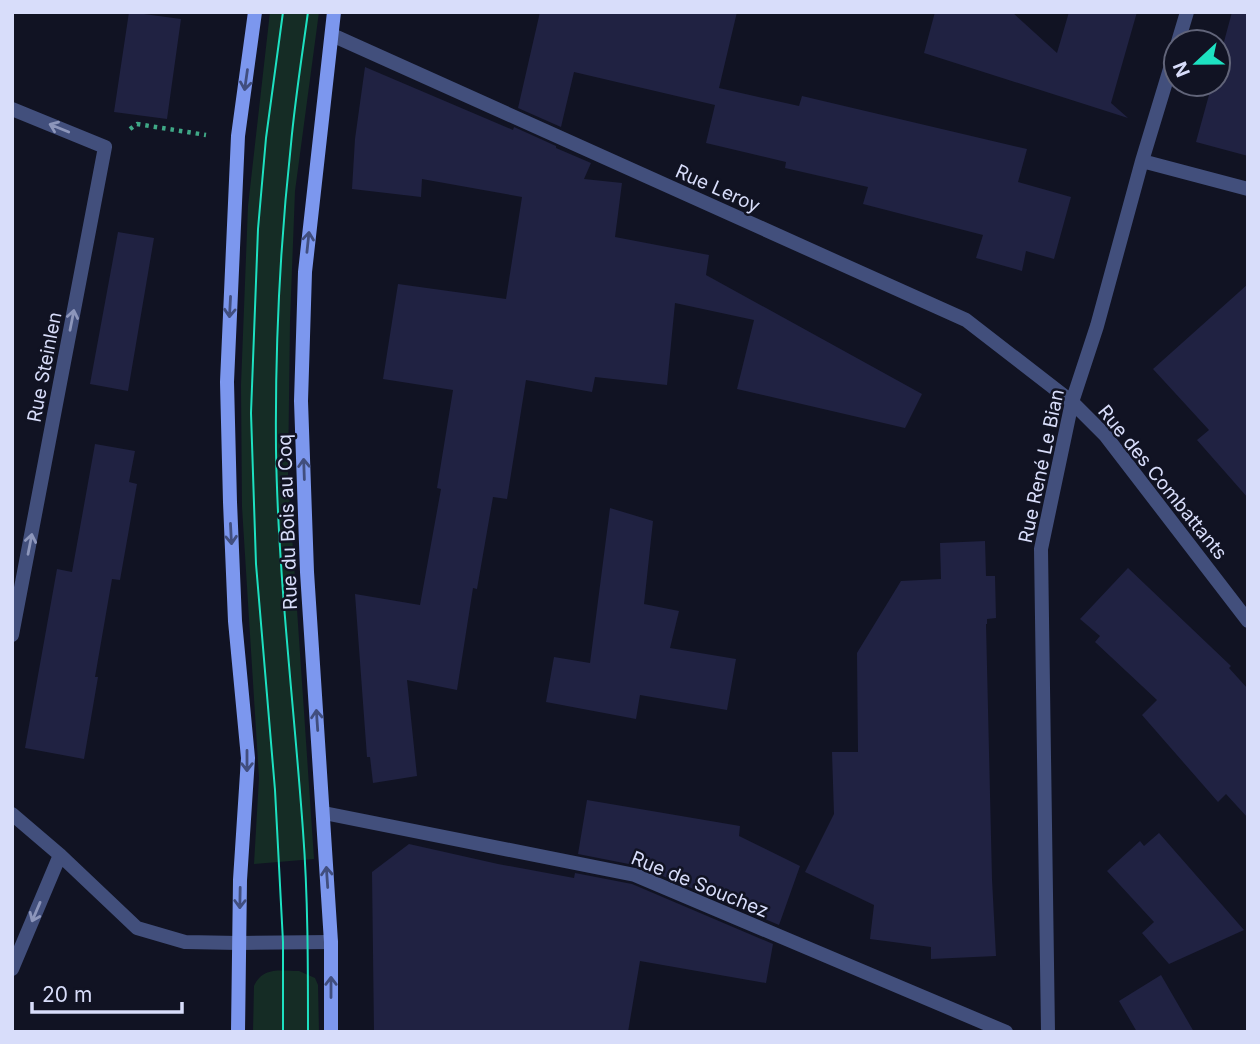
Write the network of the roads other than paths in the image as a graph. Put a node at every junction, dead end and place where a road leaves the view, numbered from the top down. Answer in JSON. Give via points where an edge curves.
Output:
{"nodes":[{"id":1,"x":255,"y":12,"type":"edge"},
{"id":2,"x":334,"y":12,"type":"edge"},
{"id":3,"x":332,"y":35,"type":"junction"},
{"id":4,"x":1162,"y":95,"type":"edge"},
{"id":5,"x":12,"y":109,"type":"edge"},
{"id":6,"x":1142,"y":161,"type":"junction"},
{"id":7,"x":1248,"y":189,"type":"edge"},
{"id":8,"x":1072,"y":402,"type":"junction"},
{"id":9,"x":1248,"y":621,"type":"edge"},
{"id":10,"x":12,"y":635,"type":"edge"},
{"id":11,"x":324,"y":813,"type":"junction"},
{"id":12,"x":12,"y":814,"type":"edge"},
{"id":13,"x":60,"y":855,"type":"junction"},
{"id":14,"x":331,"y":942,"type":"junction"},
{"id":15,"x":239,"y":943,"type":"junction"},
{"id":16,"x":12,"y":969,"type":"edge"},
{"id":17,"x":238,"y":1032,"type":"edge"},
{"id":18,"x":331,"y":1032,"type":"edge"},
{"id":19,"x":1006,"y":1032,"type":"edge"},
{"id":20,"x":1048,"y":1032,"type":"edge"}],
"edges":[{"from":1,"to":15,"type":"main road","one_way":true,"via":[[238,136],[227,382],[235,621],[248,758]]},
{"from":2,"to":3,"type":"main road","name":"Rue du Bois au Coq"},
{"from":3,"to":8,"type":"street","name":"Rue Leroy","via":[[966,320]]},
{"from":11,"to":3,"type":"main road","name":"Rue du Bois au Coq","one_way":true,"via":[[301,401],[305,272]]},
{"from":4,"to":6,"type":"street","name":"Rue René Le Bian"},
{"from":10,"to":5,"type":"street","name":"Rue Steinlen","one_way":true,"via":[[105,147]]},
{"from":6,"to":7,"type":"street"},
{"from":6,"to":8,"type":"street","name":"Rue René Le Bian"},
{"from":8,"to":9,"type":"street","name":"Rue des Combattants","via":[[1105,435]]},
{"from":8,"to":20,"type":"street","name":"Rue René Le Bian","via":[[1041,549]]},
{"from":14,"to":11,"type":"main road","name":"Rue du Bois au Coq","one_way":true},
{"from":11,"to":19,"type":"street","name":"Rue de Souchez","via":[[635,875]]},
{"from":12,"to":13,"type":"street"},
{"from":13,"to":15,"type":"street","via":[[137,928],[185,942]]},
{"from":13,"to":16,"type":"street","one_way":true},
{"from":14,"to":15,"type":"street"},
{"from":18,"to":14,"type":"main road","name":"Rue du Bois au Coq","one_way":true},
{"from":15,"to":17,"type":"main road"}]}
